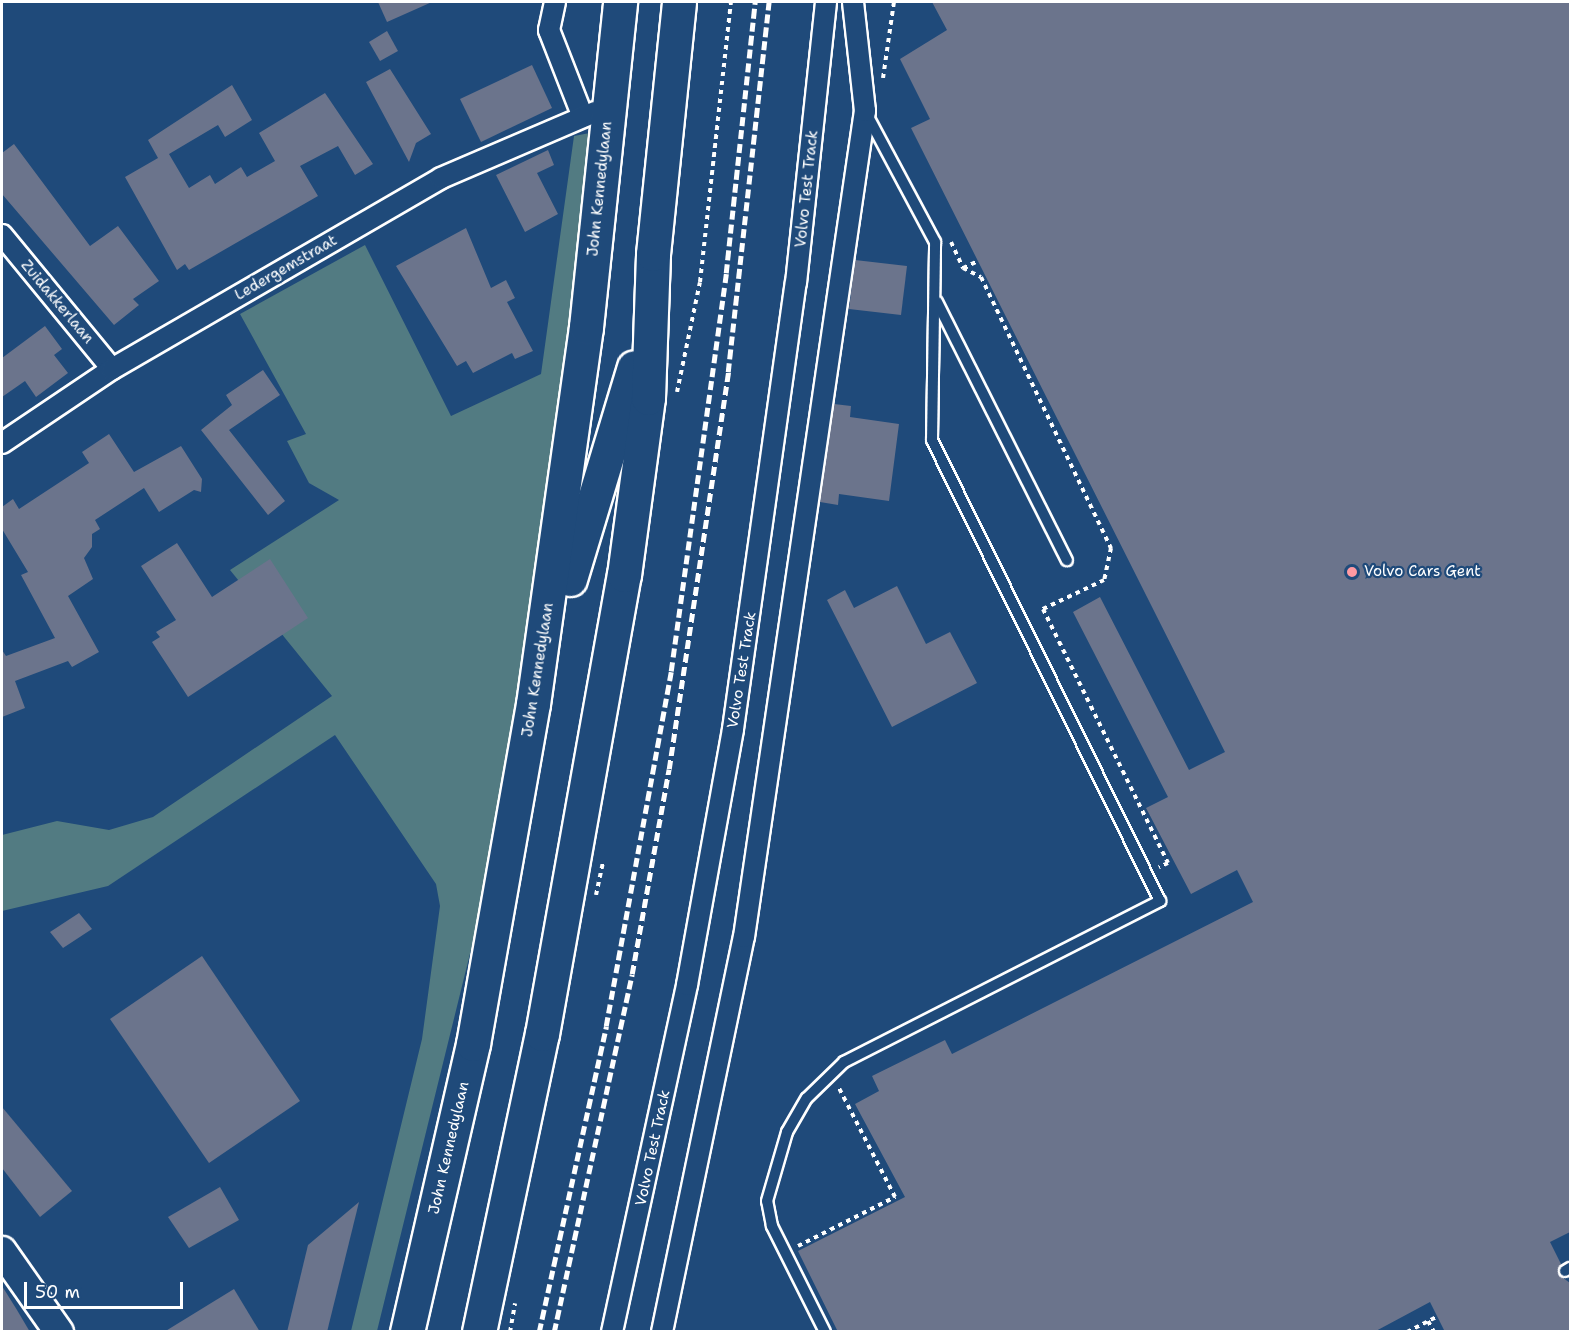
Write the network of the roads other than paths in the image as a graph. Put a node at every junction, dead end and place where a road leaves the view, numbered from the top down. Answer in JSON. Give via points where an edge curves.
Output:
{"nodes":[{"id":1,"x":555,"y":2,"type":"edge"},
{"id":2,"x":620,"y":2,"type":"edge"},
{"id":3,"x":679,"y":2,"type":"edge"},
{"id":4,"x":826,"y":2,"type":"edge"},
{"id":5,"x":853,"y":2,"type":"edge"},
{"id":6,"x":865,"y":111,"type":"junction"},
{"id":7,"x":2,"y":235,"type":"edge"},
{"id":8,"x":653,"y":254,"type":"junction"},
{"id":9,"x":936,"y":302,"type":"junction"},
{"id":10,"x":112,"y":369,"type":"junction"},
{"id":11,"x":2,"y":444,"type":"edge"},
{"id":12,"x":1067,"y":560,"type":"dead end"},
{"id":13,"x":533,"y":704,"type":"junction"},
{"id":14,"x":2,"y":1251,"type":"edge"},
{"id":15,"x":481,"y":1329,"type":"edge"},
{"id":16,"x":59,"y":1332,"type":"edge"},
{"id":17,"x":387,"y":1332,"type":"edge"},
{"id":18,"x":407,"y":1332,"type":"edge"},
{"id":19,"x":423,"y":1332,"type":"edge"},
{"id":20,"x":612,"y":1332,"type":"edge"},
{"id":21,"x":662,"y":1332,"type":"edge"},
{"id":22,"x":825,"y":1332,"type":"edge"}],
"edges":[{"from":1,"to":10,"type":"street","name":"Ledergemstraat","via":[[549,30],[589,114],[441,178]]},
{"from":2,"to":13,"type":"highway","name":"John Kennedylaan","via":[[586,327]]},
{"from":3,"to":8,"type":"highway","name":"John Kennedylaan"},
{"from":4,"to":20,"type":"street","name":"Volvo Test Track","via":[[796,283],[735,717],[687,985]]},
{"from":5,"to":6,"type":"street"},
{"from":6,"to":9,"type":"lane","via":[[935,242]]},
{"from":6,"to":21,"type":"street","via":[[744,937]]},
{"from":7,"to":10,"type":"street","name":"Zuidakkerlaan"},
{"from":8,"to":15,"type":"highway","name":"John Kennedylaan","via":[[648,398],[624,575],[544,1023]]},
{"from":8,"to":19,"type":"highway","name":"John Kennedylaan","via":[[632,377],[568,589],[538,796]]},
{"from":9,"to":12,"type":"lane"},
{"from":9,"to":22,"type":"lane","via":[[932,440],[1160,900],[844,1062],[786,1132],[767,1200],[785,1252]]},
{"from":10,"to":11,"type":"street","name":"Ledergemstraat"},
{"from":13,"to":17,"type":"highway","via":[[499,832],[446,1099]]},
{"from":13,"to":18,"type":"highway","name":"John Kennedylaan","via":[[473,1044]]},
{"from":14,"to":16,"type":"street"}]}
